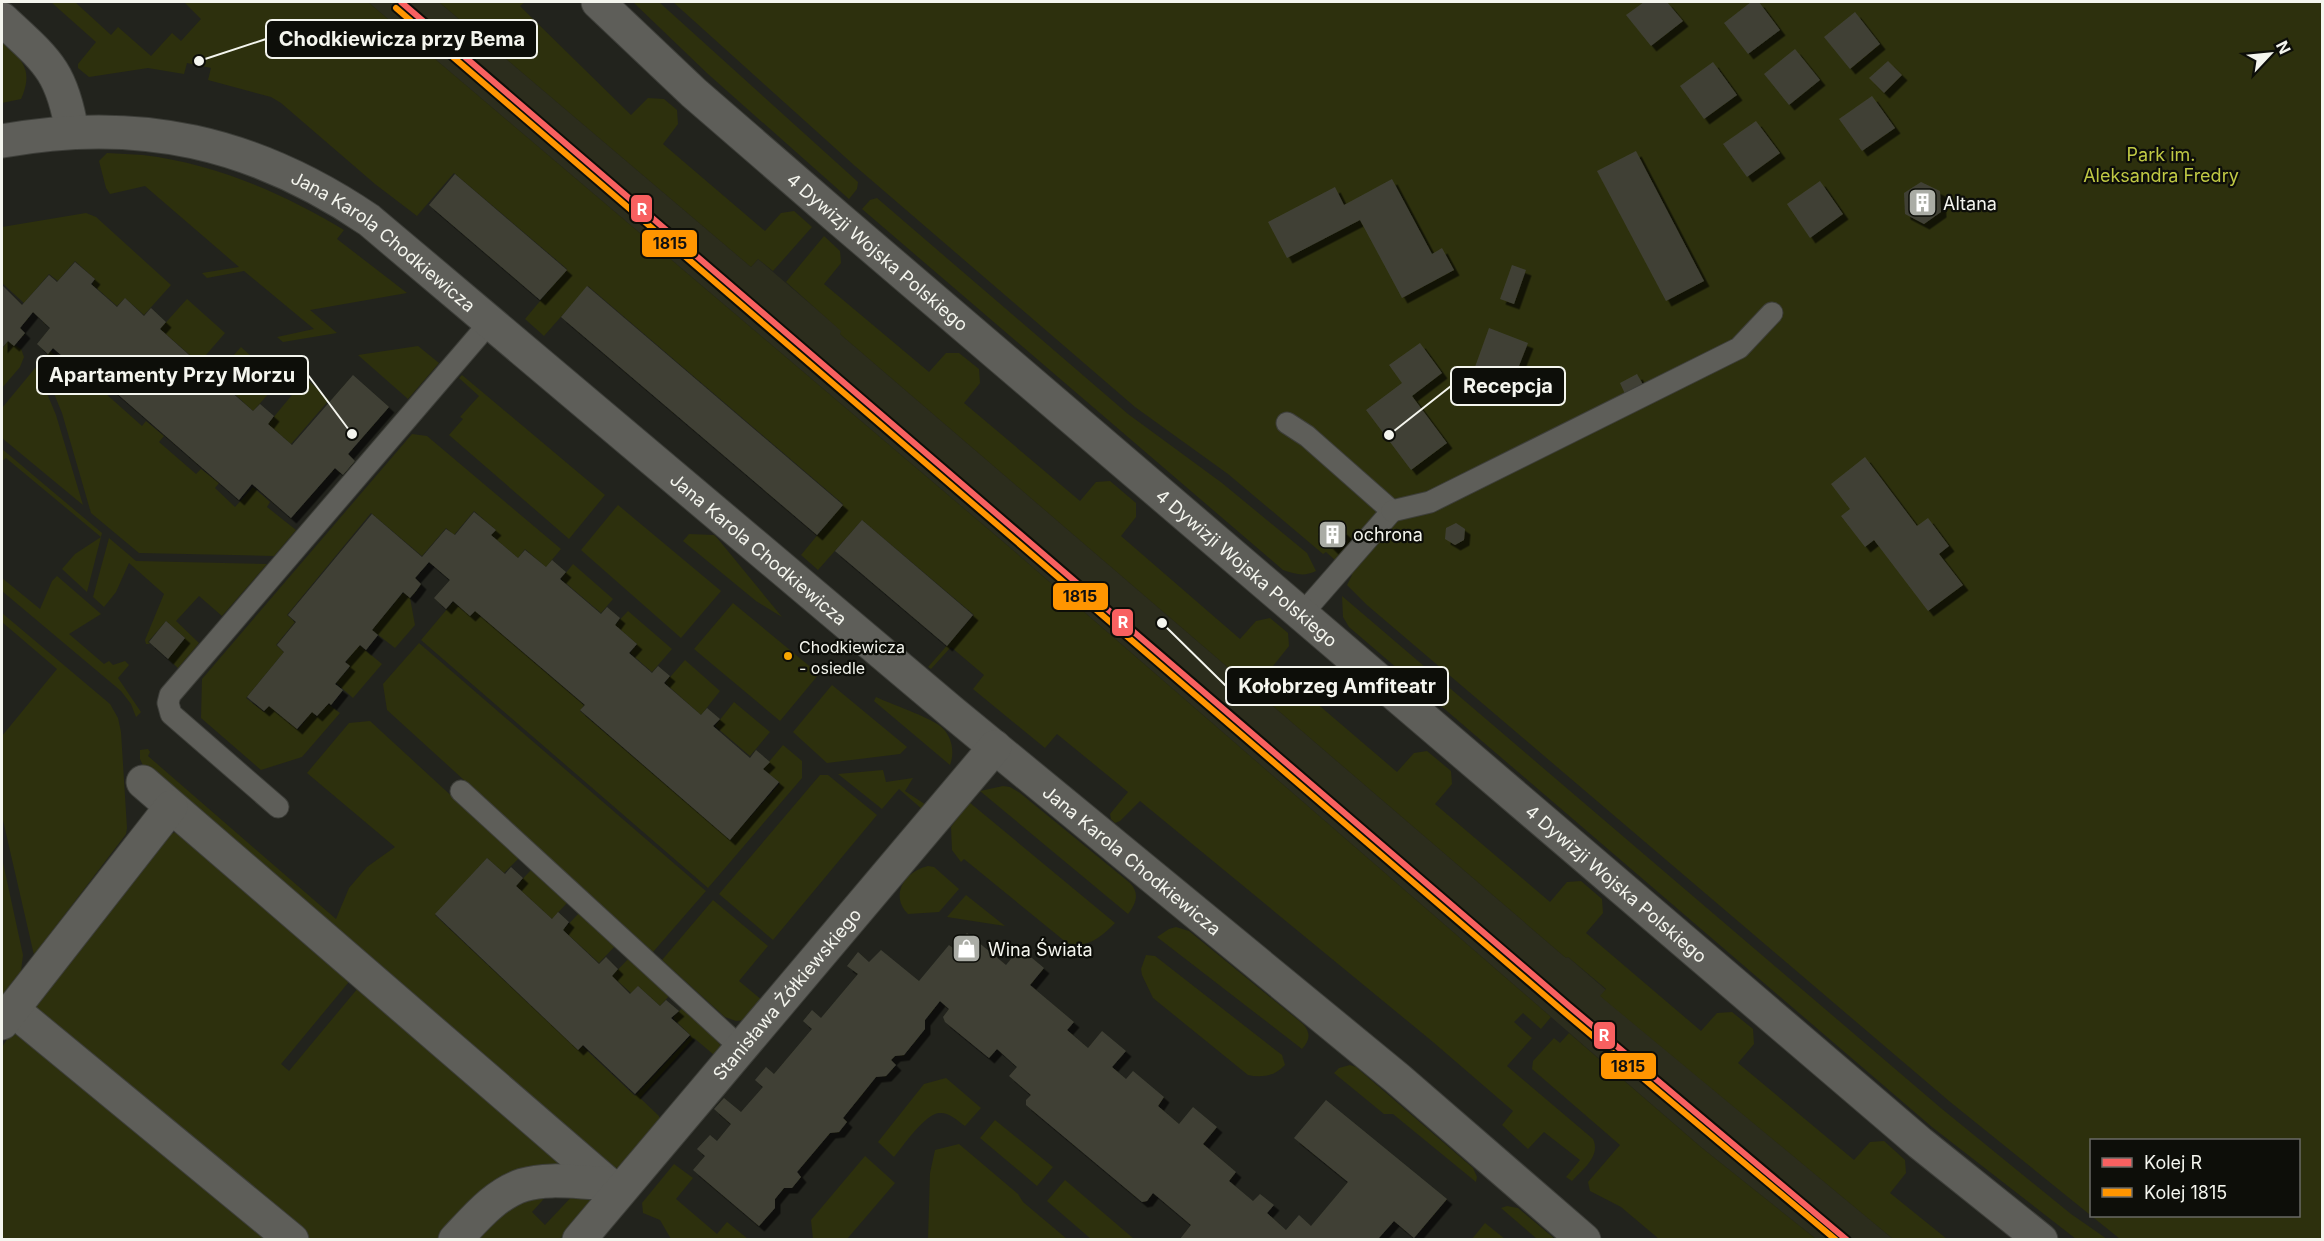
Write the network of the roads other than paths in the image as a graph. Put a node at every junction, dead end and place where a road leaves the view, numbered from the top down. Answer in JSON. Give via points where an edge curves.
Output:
{"nodes":[{"id":1,"x":598,"y":2,"type":"edge"},
{"id":2,"x":2,"y":19,"type":"edge"},
{"id":3,"x":72,"y":132,"type":"junction"},
{"id":4,"x":2,"y":141,"type":"edge"},
{"id":5,"x":1772,"y":313,"type":"dead end"},
{"id":6,"x":491,"y":321,"type":"junction"},
{"id":7,"x":1287,"y":423,"type":"dead end"},
{"id":8,"x":1392,"y":511,"type":"junction"},
{"id":9,"x":1302,"y":614,"type":"junction"},
{"id":10,"x":995,"y":747,"type":"junction"},
{"id":11,"x":143,"y":782,"type":"dead end"},
{"id":12,"x":461,"y":791,"type":"dead end"},
{"id":13,"x":171,"y":807,"type":"junction"},
{"id":14,"x":278,"y":807,"type":"dead end"},
{"id":15,"x":7,"y":1016,"type":"edge"},
{"id":16,"x":740,"y":1047,"type":"junction"},
{"id":17,"x":292,"y":1239,"type":"edge"},
{"id":18,"x":455,"y":1239,"type":"edge"},
{"id":19,"x":579,"y":1239,"type":"edge"},
{"id":20,"x":1584,"y":1239,"type":"edge"},
{"id":21,"x":2042,"y":1239,"type":"edge"}],
"edges":[{"from":1,"to":9,"type":"street","name":"4 Dywizji Wojska Polskiego","via":[[694,93]]},
{"from":2,"to":3,"type":"street","via":[[55,73],[66,99]]},
{"from":3,"to":4,"type":"street","name":"Jana Karola Chodkiewicza"},
{"from":3,"to":6,"type":"street","name":"Jana Karola Chodkiewicza","via":[[156,134],[192,141],[290,173],[369,220]]},
{"from":5,"to":8,"type":"lane","via":[[1739,348],[1430,502]]},
{"from":6,"to":10,"type":"street","name":"Jana Karola Chodkiewicza"},
{"from":6,"to":14,"type":"lane","via":[[170,695],[171,714]]},
{"from":7,"to":8,"type":"lane"},
{"from":8,"to":9,"type":"lane"},
{"from":9,"to":21,"type":"street","name":"4 Dywizji Wojska Polskiego","via":[[1920,1143]]},
{"from":10,"to":16,"type":"street","name":"Stanisława Żółkiewskiego"},
{"from":10,"to":20,"type":"street","name":"Jana Karola Chodkiewicza","via":[[1311,1006]]},
{"from":11,"to":13,"type":"street"},
{"from":12,"to":16,"type":"lane"},
{"from":13,"to":15,"type":"street"},
{"from":13,"to":18,"type":"street","via":[[607,1184],[523,1185],[501,1196]]},
{"from":15,"to":17,"type":"street"},
{"from":16,"to":19,"type":"street","name":"Stanisława Żółkiewskiego"}]}
